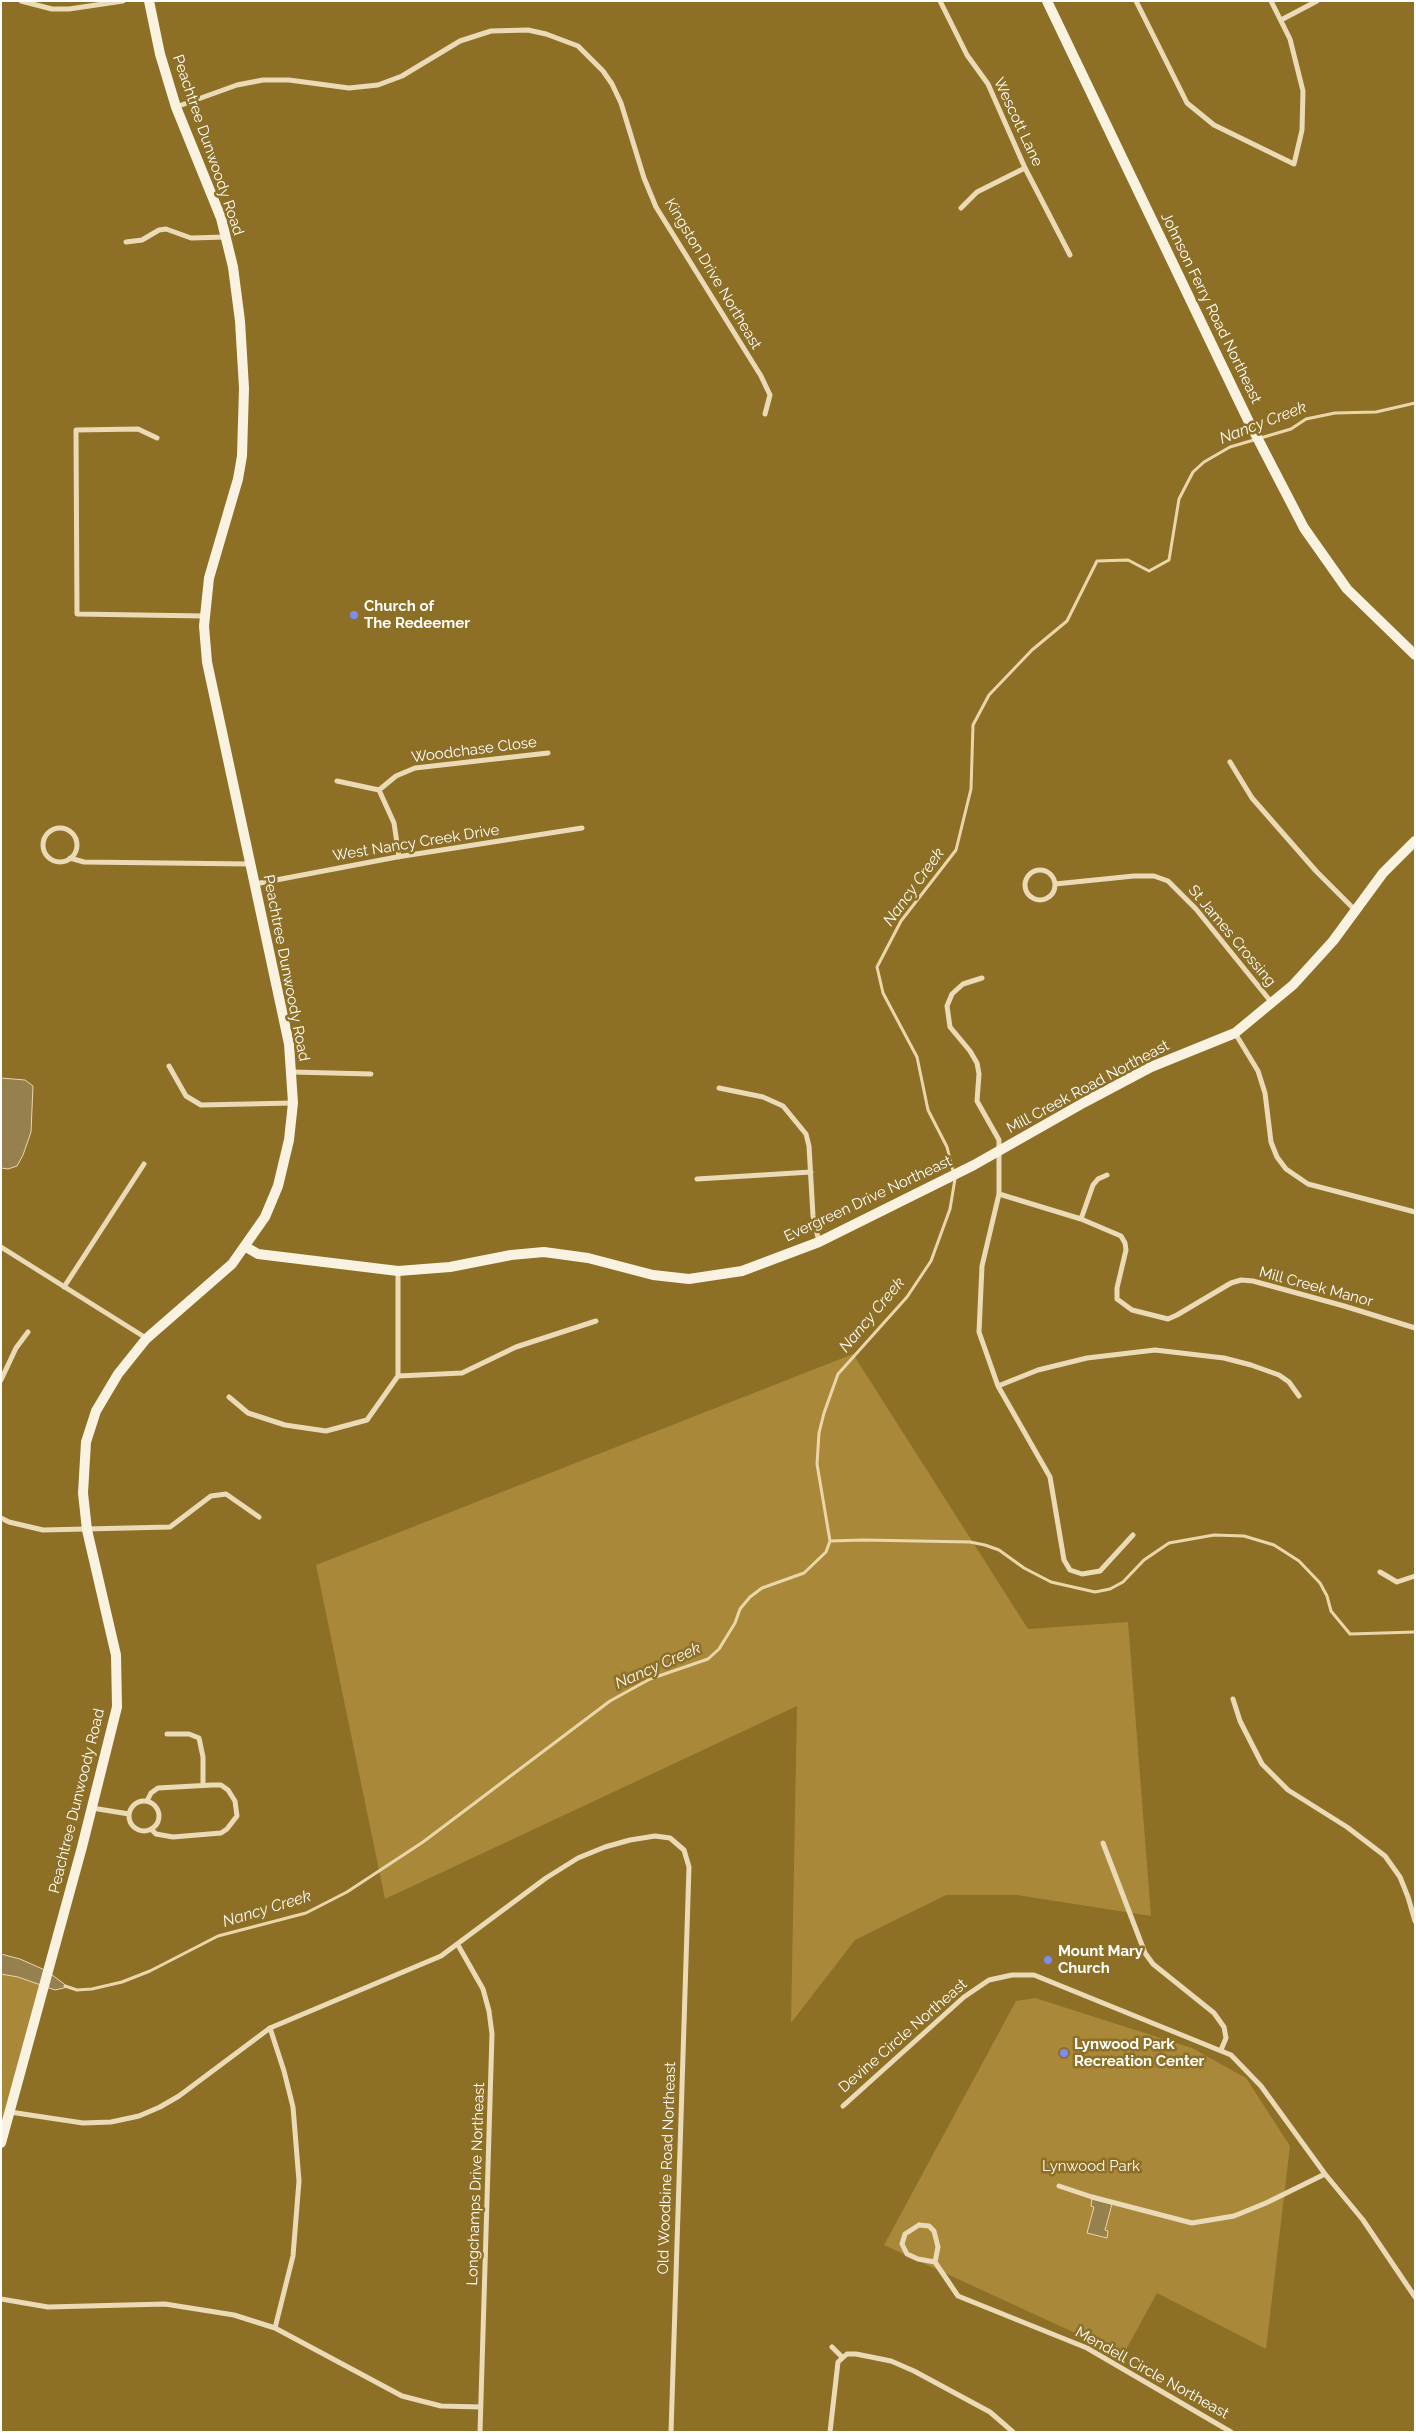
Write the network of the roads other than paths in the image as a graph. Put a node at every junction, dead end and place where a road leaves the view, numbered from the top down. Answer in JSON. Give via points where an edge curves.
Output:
{"nodes":[{"id":1,"x":21,"y":1,"type":"edge"},
{"id":2,"x":123,"y":1,"type":"edge"},
{"id":3,"x":149,"y":1,"type":"edge"},
{"id":4,"x":940,"y":1,"type":"edge"},
{"id":5,"x":1046,"y":1,"type":"edge"},
{"id":6,"x":1136,"y":1,"type":"edge"},
{"id":7,"x":1271,"y":1,"type":"edge"},
{"id":8,"x":1318,"y":1,"type":"edge"},
{"id":9,"x":1280,"y":20,"type":"junction"},
{"id":10,"x":176,"y":108,"type":"junction"},
{"id":11,"x":1025,"y":168,"type":"junction"},
{"id":12,"x":961,"y":208,"type":"dead end"},
{"id":13,"x":226,"y":238,"type":"junction"},
{"id":14,"x":126,"y":242,"type":"dead end"},
{"id":15,"x":1070,"y":255,"type":"dead end"},
{"id":16,"x":765,"y":414,"type":"dead end"},
{"id":17,"x":157,"y":438,"type":"dead end"},
{"id":18,"x":204,"y":616,"type":"junction"},
{"id":19,"x":1415,"y":655,"type":"edge"},
{"id":20,"x":548,"y":753,"type":"dead end"},
{"id":21,"x":1230,"y":762,"type":"dead end"},
{"id":22,"x":337,"y":782,"type":"dead end"},
{"id":23,"x":379,"y":790,"type":"junction"},
{"id":24,"x":582,"y":828,"type":"dead end"},
{"id":25,"x":1415,"y":841,"type":"edge"},
{"id":26,"x":399,"y":857,"type":"junction"},
{"id":27,"x":70,"y":858,"type":"junction"},
{"id":28,"x":250,"y":864,"type":"junction"},
{"id":29,"x":254,"y":884,"type":"junction"},
{"id":30,"x":1055,"y":884,"type":"junction"},
{"id":31,"x":1355,"y":910,"type":"junction"},
{"id":32,"x":982,"y":978,"type":"dead end"},
{"id":33,"x":1272,"y":1004,"type":"junction"},
{"id":34,"x":1235,"y":1032,"type":"junction"},
{"id":35,"x":169,"y":1066,"type":"dead end"},
{"id":36,"x":292,"y":1072,"type":"junction"},
{"id":37,"x":371,"y":1074,"type":"dead end"},
{"id":38,"x":719,"y":1088,"type":"dead end"},
{"id":39,"x":293,"y":1103,"type":"junction"},
{"id":40,"x":999,"y":1151,"type":"junction"},
{"id":41,"x":144,"y":1164,"type":"dead end"},
{"id":42,"x":811,"y":1172,"type":"junction"},
{"id":43,"x":1107,"y":1175,"type":"dead end"},
{"id":44,"x":697,"y":1179,"type":"dead end"},
{"id":45,"x":999,"y":1194,"type":"junction"},
{"id":46,"x":1415,"y":1212,"type":"edge"},
{"id":47,"x":1081,"y":1219,"type":"junction"},
{"id":48,"x":819,"y":1242,"type":"junction"},
{"id":49,"x":1,"y":1247,"type":"edge"},
{"id":50,"x":246,"y":1247,"type":"junction"},
{"id":51,"x":398,"y":1271,"type":"junction"},
{"id":52,"x":64,"y":1287,"type":"junction"},
{"id":53,"x":596,"y":1321,"type":"dead end"},
{"id":54,"x":1415,"y":1328,"type":"edge"},
{"id":55,"x":28,"y":1332,"type":"dead end"},
{"id":56,"x":146,"y":1339,"type":"junction"},
{"id":57,"x":398,"y":1376,"type":"junction"},
{"id":58,"x":1,"y":1380,"type":"edge"},
{"id":59,"x":998,"y":1386,"type":"junction"},
{"id":60,"x":1299,"y":1396,"type":"dead end"},
{"id":61,"x":229,"y":1397,"type":"dead end"},
{"id":62,"x":259,"y":1517,"type":"dead end"},
{"id":63,"x":1,"y":1518,"type":"edge"},
{"id":64,"x":87,"y":1530,"type":"junction"},
{"id":65,"x":1133,"y":1535,"type":"dead end"},
{"id":66,"x":1380,"y":1572,"type":"dead end"},
{"id":67,"x":1415,"y":1576,"type":"edge"},
{"id":68,"x":1233,"y":1699,"type":"dead end"},
{"id":69,"x":167,"y":1734,"type":"dead end"},
{"id":70,"x":203,"y":1785,"type":"junction"},
{"id":71,"x":147,"y":1801,"type":"junction"},
{"id":72,"x":92,"y":1808,"type":"junction"},
{"id":73,"x":129,"y":1814,"type":"junction"},
{"id":74,"x":151,"y":1829,"type":"junction"},
{"id":75,"x":1103,"y":1843,"type":"dead end"},
{"id":76,"x":1415,"y":1922,"type":"edge"},
{"id":77,"x":458,"y":1945,"type":"junction"},
{"id":78,"x":270,"y":2028,"type":"junction"},
{"id":79,"x":1221,"y":2050,"type":"junction"},
{"id":80,"x":843,"y":2106,"type":"dead end"},
{"id":81,"x":10,"y":2112,"type":"junction"},
{"id":82,"x":1,"y":2143,"type":"edge"},
{"id":83,"x":1325,"y":2174,"type":"junction"},
{"id":84,"x":1059,"y":2186,"type":"dead end"},
{"id":85,"x":935,"y":2262,"type":"junction"},
{"id":86,"x":1415,"y":2297,"type":"edge"},
{"id":87,"x":1,"y":2300,"type":"edge"},
{"id":88,"x":275,"y":2328,"type":"junction"},
{"id":89,"x":832,"y":2347,"type":"dead end"},
{"id":90,"x":842,"y":2357,"type":"junction"},
{"id":91,"x":481,"y":2407,"type":"junction"},
{"id":92,"x":480,"y":2432,"type":"edge"},
{"id":93,"x":671,"y":2432,"type":"edge"},
{"id":94,"x":830,"y":2432,"type":"edge"},
{"id":95,"x":1014,"y":2432,"type":"edge"},
{"id":96,"x":1231,"y":2432,"type":"edge"}],
"edges":[{"from":1,"to":2,"type":"street","via":[[52,9]]},
{"from":3,"to":10,"type":"main road","name":"Peachtree Dunwoody Road"},
{"from":4,"to":11,"type":"street","name":"Wescott Lane","via":[[967,55],[988,84]]},
{"from":5,"to":19,"type":"main road","name":"Johnson Ferry Road Northeast","via":[[1248,420],[1304,528],[1342,582]]},
{"from":6,"to":9,"type":"street","via":[[1187,103],[1214,125],[1294,164],[1302,130],[1303,91],[1290,38]]},
{"from":7,"to":9,"type":"street"},
{"from":8,"to":9,"type":"street"},
{"from":10,"to":13,"type":"main road","name":"Peachtree Dunwoody Road","via":[[211,190]]},
{"from":10,"to":16,"type":"street","name":"Kingston Drive Northeast","via":[[237,85],[262,80],[349,88],[378,85],[402,76],[460,41],[491,31],[528,30],[578,46],[612,84],[656,207],[767,389],[770,395]]},
{"from":11,"to":12,"type":"street","via":[[977,192]]},
{"from":11,"to":15,"type":"street","name":"Wescott Lane"},
{"from":13,"to":14,"type":"street","via":[[192,238],[166,229],[142,240]]},
{"from":13,"to":18,"type":"main road","name":"Peachtree Dunwoody Road","via":[[240,321],[243,440],[238,478],[209,578]]},
{"from":17,"to":18,"type":"street","via":[[138,429],[76,430],[77,614]]},
{"from":18,"to":28,"type":"main road","name":"Peachtree Dunwoody Road","via":[[207,662]]},
{"from":20,"to":23,"type":"street","name":"Woodchase Close","via":[[415,768],[396,776]]},
{"from":21,"to":31,"type":"street","via":[[1258,805]]},
{"from":22,"to":23,"type":"street"},
{"from":23,"to":26,"type":"street","via":[[394,823]]},
{"from":24,"to":26,"type":"street","name":"West Nancy Creek Drive"},
{"from":25,"to":31,"type":"main road","name":"Mill Creek Road Northeast","via":[[1383,873]]},
{"from":26,"to":29,"type":"street","name":"West Nancy Creek Drive"},
{"from":27,"to":27,"type":"street","via":[[54,861],[45,853],[42,842],[48,832],[64,828],[73,834],[76,849]]},
{"from":27,"to":28,"type":"street","via":[[84,862]]},
{"from":28,"to":29,"type":"main road","name":"Peachtree Dunwoody Road"},
{"from":29,"to":36,"type":"main road","name":"Peachtree Dunwoody Road","via":[[289,1044]]},
{"from":30,"to":30,"type":"street","via":[[1050,874],[1036,870],[1025,880],[1025,890],[1035,900],[1045,900],[1053,893]]},
{"from":30,"to":33,"type":"street","name":"St James Crossing","via":[[1134,876],[1154,876],[1168,881],[1196,909]]},
{"from":31,"to":33,"type":"main road","name":"Mill Creek Road Northeast","via":[[1333,941]]},
{"from":32,"to":40,"type":"street","via":[[963,984],[952,994],[947,1017],[950,1027],[977,1063],[978,1101],[999,1140]]},
{"from":33,"to":34,"type":"main road","name":"Mill Creek Road Northeast"},
{"from":34,"to":40,"type":"main road","name":"Mill Creek Road Northeast","via":[[1151,1068]]},
{"from":34,"to":46,"type":"street","via":[[1258,1071],[1265,1093],[1271,1142],[1286,1169],[1308,1184]]},
{"from":35,"to":39,"type":"street","via":[[186,1096],[202,1105]]},
{"from":36,"to":37,"type":"street"},
{"from":36,"to":39,"type":"main road","name":"Peachtree Dunwoody Road"},
{"from":38,"to":42,"type":"street","via":[[762,1097],[783,1106],[806,1134]]},
{"from":39,"to":50,"type":"main road","name":"Peachtree Dunwoody Road","via":[[289,1140],[278,1186],[265,1217]]},
{"from":40,"to":45,"type":"street","name":"Mill Creek Road Northeast"},
{"from":40,"to":48,"type":"main road","name":"Evergreen Drive Northeast"},
{"from":41,"to":52,"type":"street"},
{"from":42,"to":44,"type":"street"},
{"from":42,"to":48,"type":"street","via":[[813,1216]]},
{"from":43,"to":47,"type":"street","via":[[1098,1178],[1093,1185]]},
{"from":45,"to":47,"type":"street","name":"Mill Creek Manor"},
{"from":45,"to":59,"type":"street","name":"Mill Creek Road Northeast","via":[[982,1266],[979,1304],[979,1332]]},
{"from":47,"to":54,"type":"street","name":"Mill Creek Manor","via":[[1121,1236],[1126,1243],[1118,1299],[1132,1310],[1168,1318],[1241,1280]]},
{"from":48,"to":51,"type":"main road","name":"Evergreen Drive Northeast","via":[[742,1271],[689,1279],[653,1275],[588,1258],[544,1252],[450,1267]]},
{"from":49,"to":52,"type":"street"},
{"from":50,"to":51,"type":"main road","name":"Evergreen Drive Northeast","via":[[258,1254]]},
{"from":50,"to":56,"type":"main road","name":"Peachtree Dunwoody Road","via":[[232,1264]]},
{"from":51,"to":57,"type":"street"},
{"from":52,"to":56,"type":"street"},
{"from":53,"to":57,"type":"street","via":[[516,1347],[462,1373]]},
{"from":55,"to":58,"type":"street","via":[[16,1348]]},
{"from":56,"to":64,"type":"main road","name":"Peachtree Dunwoody Road","via":[[109,1387],[96,1411],[86,1442],[83,1493]]},
{"from":57,"to":61,"type":"street","via":[[367,1420],[326,1432],[285,1425],[248,1413]]},
{"from":59,"to":60,"type":"street","via":[[1038,1370],[1087,1358],[1155,1350],[1251,1364],[1290,1382]]},
{"from":59,"to":65,"type":"street","name":"Mill Creek Road Northeast","via":[[1050,1477],[1064,1560],[1070,1570],[1082,1574],[1100,1570]]},
{"from":62,"to":64,"type":"street","via":[[226,1494],[211,1496],[170,1527],[121,1526]]},
{"from":63,"to":64,"type":"street","via":[[43,1530]]},
{"from":64,"to":72,"type":"main road","name":"Peachtree Dunwoody Road","via":[[116,1655],[118,1680],[117,1707]]},
{"from":66,"to":67,"type":"street","via":[[1397,1582]]},
{"from":68,"to":76,"type":"street","via":[[1240,1721],[1262,1764],[1288,1790],[1347,1827],[1385,1856],[1400,1877]]},
{"from":69,"to":70,"type":"street","via":[[188,1734],[199,1738]]},
{"from":70,"to":71,"type":"street","via":[[158,1788]]},
{"from":70,"to":74,"type":"street","via":[[221,1785],[232,1795],[237,1816],[227,1829],[213,1835],[173,1838],[156,1834]]},
{"from":71,"to":73,"type":"street","via":[[135,1804]]},
{"from":71,"to":74,"type":"street","via":[[159,1814],[158,1822]]},
{"from":72,"to":73,"type":"street"},
{"from":72,"to":81,"type":"main road","name":"Peachtree Dunwoody Road"},
{"from":73,"to":74,"type":"street","via":[[133,1827]]},
{"from":75,"to":79,"type":"street","via":[[1145,1953],[1153,1964],[1214,2013],[1224,2027],[1226,2038]]},
{"from":77,"to":78,"type":"street","name":"Old Woodbine Road Northeast","via":[[421,1966]]},
{"from":77,"to":91,"type":"street","name":"Longchamps Drive Northeast","via":[[483,1989],[490,2011],[492,2034]]},
{"from":77,"to":93,"type":"street","name":"Old Woodbine Road Northeast","via":[[561,1867],[605,1847],[664,1836],[684,1850],[689,1867]]},
{"from":78,"to":81,"type":"street","name":"Old Woodbine Road Northeast","via":[[179,2096],[139,2116],[83,2123]]},
{"from":78,"to":88,"type":"street","via":[[293,2107],[300,2181],[294,2256]]},
{"from":79,"to":80,"type":"street","name":"Devine Circle Northeast","via":[[1034,1975],[1012,1975],[988,1980],[964,1997]]},
{"from":79,"to":83,"type":"street","name":"Devine Circle Northeast","via":[[1231,2055],[1262,2086]]},
{"from":81,"to":82,"type":"main road","name":"Peachtree Dunwoody Road"},
{"from":83,"to":84,"type":"street","via":[[1234,2216],[1192,2223],[1092,2198]]},
{"from":83,"to":86,"type":"street","name":"Devine Circle Northeast","via":[[1362,2220]]},
{"from":85,"to":85,"type":"street","via":[[938,2247],[934,2231],[929,2226],[919,2225],[905,2234],[902,2244],[907,2254]]},
{"from":85,"to":96,"type":"street","name":"Mendell Circle Northeast","via":[[958,2296],[1088,2348]]},
{"from":87,"to":88,"type":"street","via":[[48,2307],[190,2306]]},
{"from":88,"to":91,"type":"street","via":[[402,2396],[441,2406]]},
{"from":89,"to":90,"type":"street"},
{"from":90,"to":94,"type":"street","via":[[836,2370]]},
{"from":90,"to":95,"type":"street","via":[[847,2354],[867,2355],[902,2365],[990,2412]]},
{"from":91,"to":92,"type":"street","name":"Longchamps Drive Northeast"}]}
